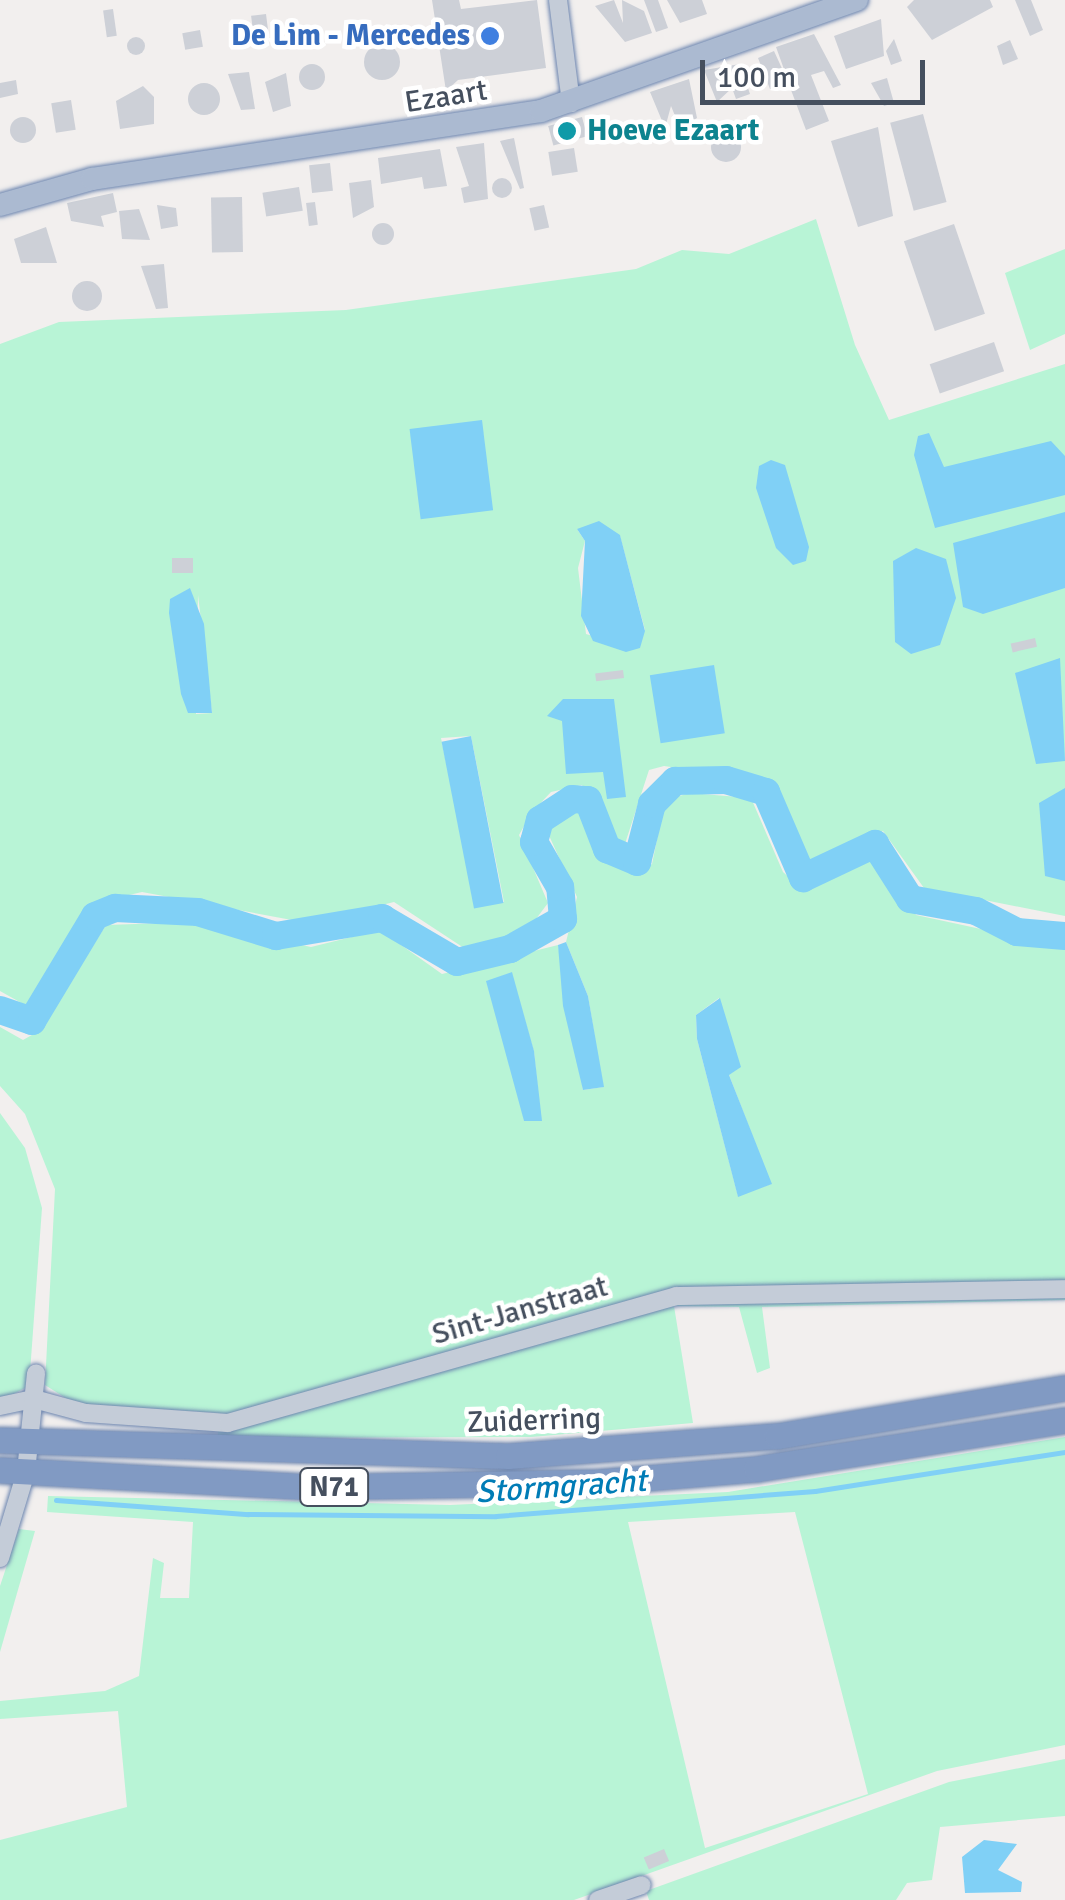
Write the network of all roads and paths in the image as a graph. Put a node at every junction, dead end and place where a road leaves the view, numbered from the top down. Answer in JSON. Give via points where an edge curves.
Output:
{"nodes":[{"id":1,"x":558,"y":0,"type":"edge"},
{"id":2,"x":858,"y":0,"type":"edge"},
{"id":3,"x":571,"y":103,"type":"junction"},
{"id":4,"x":0,"y":192,"type":"edge"},
{"id":5,"x":29,"y":192,"type":"junction"},
{"id":6,"x":0,"y":205,"type":"edge"},
{"id":7,"x":1065,"y":1289,"type":"edge"},
{"id":8,"x":36,"y":1374,"type":"dead end"},
{"id":9,"x":1065,"y":1388,"type":"edge"},
{"id":10,"x":34,"y":1399,"type":"junction"},
{"id":11,"x":0,"y":1406,"type":"edge"},
{"id":12,"x":1065,"y":1420,"type":"edge"},
{"id":13,"x":0,"y":1440,"type":"edge"},
{"id":14,"x":31,"y":1442,"type":"junction"},
{"id":15,"x":13,"y":1471,"type":"edge"},
{"id":16,"x":0,"y":1558,"type":"edge"},
{"id":17,"x":642,"y":1884,"type":"dead end"},
{"id":18,"x":598,"y":1900,"type":"edge"}],
"edges":[{"from":1,"to":3,"type":"street"},
{"from":2,"to":3,"type":"main road","name":"Ezaart"},
{"from":3,"to":5,"type":"main road","name":"Ezaart"},
{"from":4,"to":5,"type":"main road","name":"Ezaart"},
{"from":5,"to":6,"type":"main road","name":"Ezaart"},
{"from":7,"to":10,"type":"street","name":"Sint-Janstraat","via":[[676,1296],[228,1423],[86,1413]]},
{"from":8,"to":10,"type":"street"},
{"from":9,"to":14,"type":"highway","name":"Zuiderring","number":"N71","via":[[777,1436],[582,1453],[364,1456]]},
{"from":10,"to":11,"type":"street","name":"Sint-Janstraat"},
{"from":10,"to":14,"type":"street"},
{"from":12,"to":15,"type":"highway","name":"Zuiderring","number":"N71","via":[[756,1469],[597,1482],[308,1487]]},
{"from":13,"to":14,"type":"highway","name":"Zuiderring","number":"N71"},
{"from":14,"to":15,"type":"street"},
{"from":15,"to":16,"type":"street"},
{"from":17,"to":18,"type":"street"}]}
